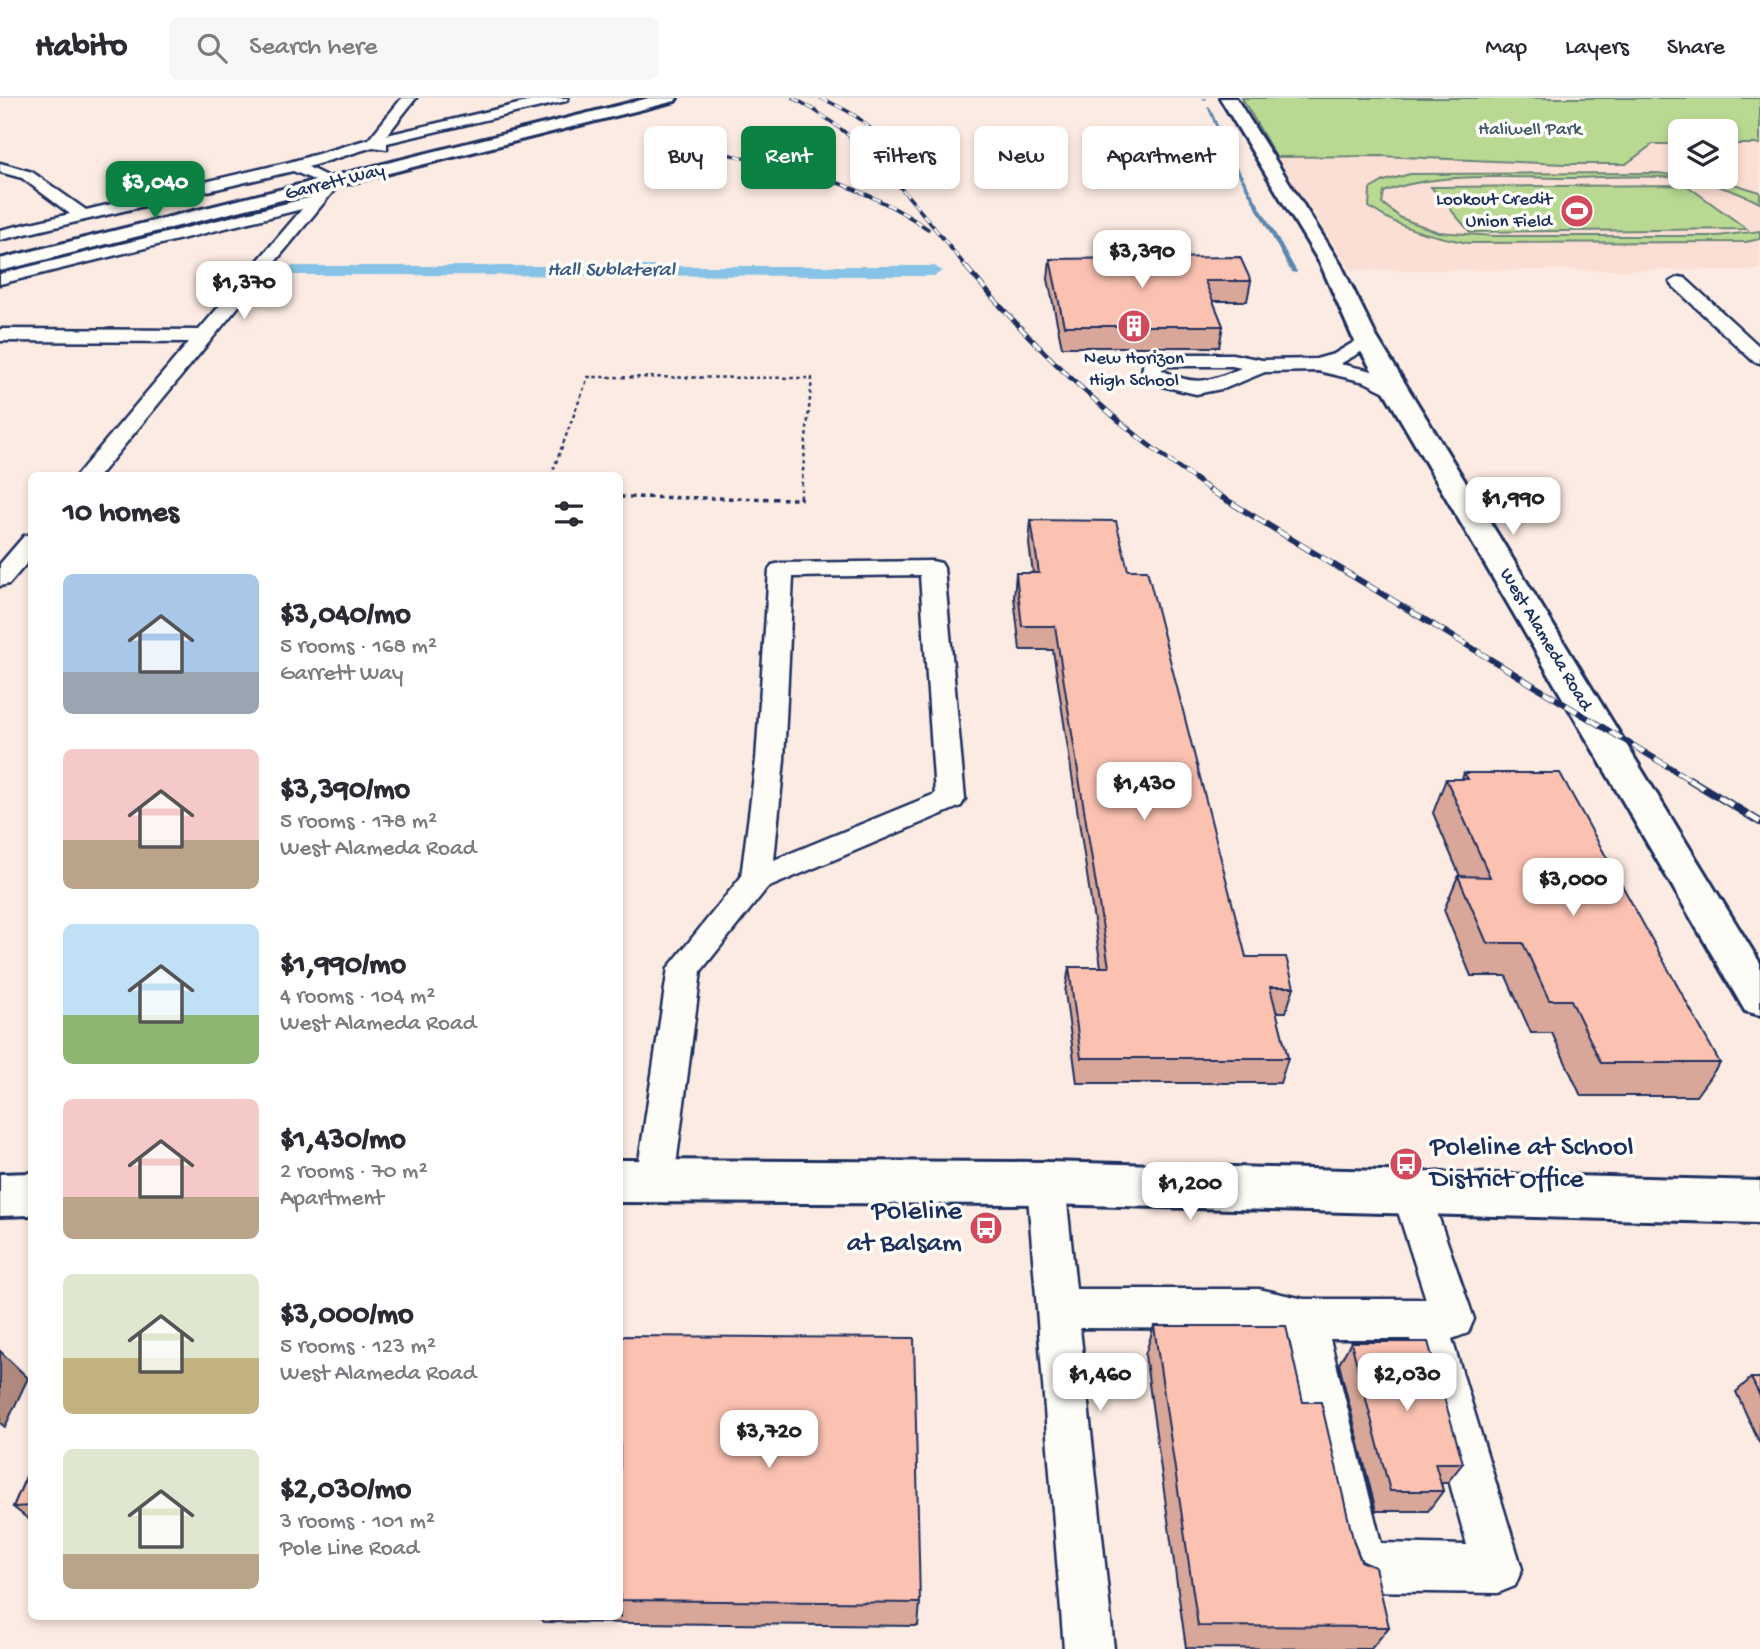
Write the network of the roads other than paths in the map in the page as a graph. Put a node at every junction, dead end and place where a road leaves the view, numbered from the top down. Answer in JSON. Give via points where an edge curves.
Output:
{"nodes":[{"id":1,"x":409,"y":98,"type":"edge"},
{"id":2,"x":561,"y":98,"type":"edge"},
{"id":3,"x":623,"y":98,"type":"edge"},
{"id":4,"x":669,"y":98,"type":"edge"},
{"id":5,"x":1228,"y":98,"type":"edge"},
{"id":6,"x":374,"y":142,"type":"junction"},
{"id":7,"x":396,"y":153,"type":"junction"},
{"id":8,"x":293,"y":166,"type":"junction"},
{"id":9,"x":0,"y":167,"type":"edge"},
{"id":10,"x":312,"y":173,"type":"junction"},
{"id":11,"x":332,"y":183,"type":"junction"},
{"id":12,"x":319,"y":200,"type":"junction"},
{"id":13,"x":82,"y":215,"type":"junction"},
{"id":14,"x":0,"y":235,"type":"edge"},
{"id":15,"x":0,"y":253,"type":"edge"},
{"id":16,"x":0,"y":265,"type":"edge"},
{"id":17,"x":0,"y":279,"type":"edge"},
{"id":18,"x":1679,"y":282,"type":"dead end"},
{"id":19,"x":0,"y":335,"type":"edge"},
{"id":20,"x":206,"y":336,"type":"junction"},
{"id":21,"x":1366,"y":341,"type":"junction"},
{"id":22,"x":1760,"y":357,"type":"edge"},
{"id":23,"x":1317,"y":365,"type":"junction"},
{"id":24,"x":1262,"y":366,"type":"dead end"},
{"id":25,"x":1396,"y":390,"type":"junction"},
{"id":26,"x":90,"y":472,"type":"edge"},
{"id":27,"x":28,"y":546,"type":"edge"},
{"id":28,"x":0,"y":579,"type":"edge"},
{"id":29,"x":756,"y":880,"type":"junction"},
{"id":30,"x":1760,"y":999,"type":"edge"},
{"id":31,"x":637,"y":1181,"type":"edge"},
{"id":32,"x":1046,"y":1184,"type":"junction"},
{"id":33,"x":1412,"y":1193,"type":"junction"},
{"id":34,"x":28,"y":1194,"type":"edge"},
{"id":35,"x":0,"y":1195,"type":"edge"},
{"id":36,"x":1760,"y":1202,"type":"edge"},
{"id":37,"x":1057,"y":1308,"type":"junction"},
{"id":38,"x":1304,"y":1319,"type":"junction"},
{"id":39,"x":1425,"y":1319,"type":"junction"},
{"id":40,"x":1089,"y":1649,"type":"edge"}],
"edges":[{"from":1,"to":6,"type":"street"},
{"from":2,"to":6,"type":"street"},
{"from":3,"to":7,"type":"main road","name":"Garrett Way"},
{"from":4,"to":11,"type":"main road","name":"Garrett Way"},
{"from":5,"to":21,"type":"main road","name":"West Alameda Road","via":[[1331,265]]},
{"from":6,"to":7,"type":"street"},
{"from":6,"to":8,"type":"street"},
{"from":7,"to":10,"type":"main road","name":"Garrett Way"},
{"from":8,"to":10,"type":"street"},
{"from":8,"to":13,"type":"street"},
{"from":9,"to":13,"type":"street","via":[[27,175]]},
{"from":10,"to":11,"type":"street"},
{"from":10,"to":15,"type":"main road","name":"Garrett Way"},
{"from":11,"to":12,"type":"street"},
{"from":11,"to":16,"type":"main road","name":"Garrett Way"},
{"from":12,"to":17,"type":"street"},
{"from":12,"to":20,"type":"street"},
{"from":13,"to":14,"type":"street"},
{"from":18,"to":22,"type":"street"},
{"from":19,"to":20,"type":"street"},
{"from":20,"to":26,"type":"street"},
{"from":21,"to":23,"type":"street","via":[[1341,358]]},
{"from":21,"to":25,"type":"main road","name":"West Alameda Road"},
{"from":23,"to":24,"type":"street"},
{"from":23,"to":25,"type":"street","via":[[1372,378]]},
{"from":25,"to":30,"type":"main road","name":"West Alameda Road"},
{"from":27,"to":28,"type":"street"},
{"from":29,"to":29,"type":"street","via":[[770,760],[781,570],[932,568],[950,799]]},
{"from":29,"to":31,"type":"street","via":[[685,968]]},
{"from":31,"to":32,"type":"main road"},
{"from":32,"to":33,"type":"main road"},
{"from":32,"to":37,"type":"street"},
{"from":33,"to":36,"type":"main road"},
{"from":33,"to":39,"type":"street","via":[[1453,1319]]},
{"from":34,"to":35,"type":"main road"},
{"from":37,"to":38,"type":"street","via":[[1259,1308]]},
{"from":37,"to":40,"type":"street"},
{"from":38,"to":39,"type":"street"},
{"from":38,"to":39,"type":"street","via":[[1363,1567],[1498,1569]]}]}
